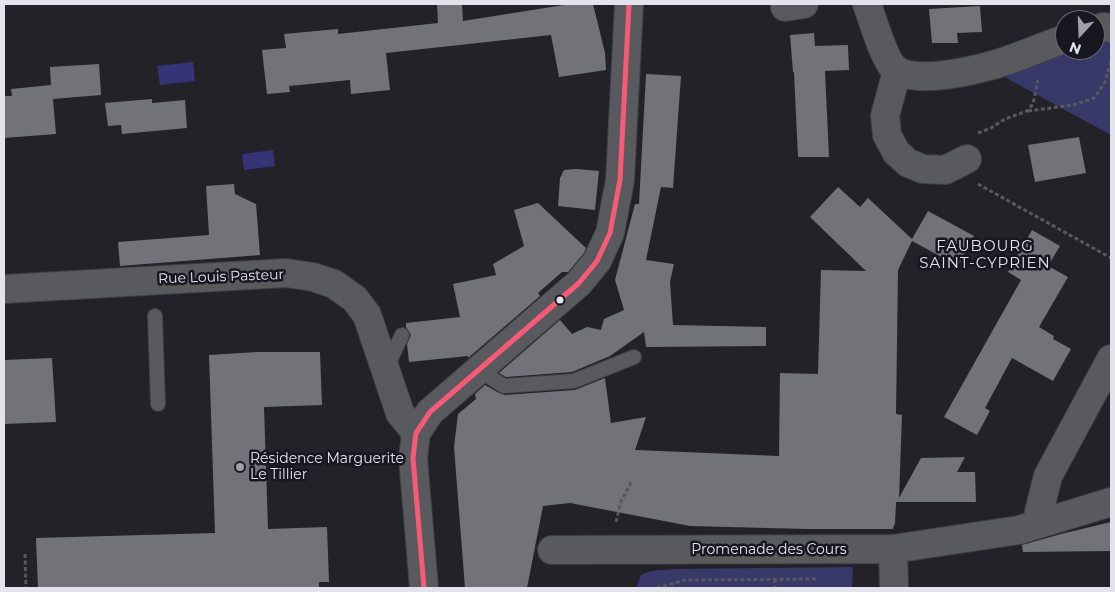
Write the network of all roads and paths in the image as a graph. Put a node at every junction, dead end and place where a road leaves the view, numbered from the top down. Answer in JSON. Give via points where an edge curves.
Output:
{"nodes":[{"id":1,"x":629,"y":4,"type":"edge"},
{"id":2,"x":866,"y":4,"type":"edge"},
{"id":3,"x":1054,"y":43,"type":"edge"},
{"id":4,"x":1111,"y":62,"type":"edge"},
{"id":5,"x":897,"y":71,"type":"junction"},
{"id":6,"x":1027,"y":111,"type":"junction"},
{"id":7,"x":967,"y":159,"type":"junction"},
{"id":8,"x":1111,"y":258,"type":"edge"},
{"id":9,"x":4,"y":289,"type":"edge"},
{"id":10,"x":155,"y":316,"type":"dead end"},
{"id":11,"x":402,"y":334,"type":"dead end"},
{"id":12,"x":634,"y":357,"type":"dead end"},
{"id":13,"x":1111,"y":359,"type":"edge"},
{"id":14,"x":386,"y":370,"type":"junction"},
{"id":15,"x":478,"y":370,"type":"junction"},
{"id":16,"x":158,"y":404,"type":"dead end"},
{"id":17,"x":416,"y":433,"type":"junction"},
{"id":18,"x":632,"y":481,"type":"dead end"},
{"id":19,"x":1111,"y":502,"type":"edge"},
{"id":20,"x":1039,"y":524,"type":"junction"},
{"id":21,"x":893,"y":549,"type":"junction"},
{"id":22,"x":552,"y":550,"type":"dead end"},
{"id":23,"x":612,"y":550,"type":"junction"},
{"id":24,"x":25,"y":554,"type":"dead end"},
{"id":25,"x":26,"y":588,"type":"edge"},
{"id":26,"x":424,"y":588,"type":"edge"},
{"id":27,"x":894,"y":588,"type":"edge"}],
"edges":[{"from":1,"to":15,"type":"street","via":[[620,180],[610,233],[597,261],[579,283]]},
{"from":2,"to":5,"type":"street","via":[[889,61]]},
{"from":3,"to":5,"type":"street","via":[[993,65],[938,76],[917,76]]},
{"from":3,"to":6,"type":"path","via":[[1042,59],[1036,94]]},
{"from":4,"to":6,"type":"path","via":[[1105,82],[1094,98],[1073,105]]},
{"from":5,"to":7,"type":"street","via":[[885,116],[887,135],[896,152],[908,163],[923,169],[945,170]]},
{"from":6,"to":7,"type":"path","via":[[968,138]]},
{"from":7,"to":8,"type":"path","via":[[973,181]]},
{"from":9,"to":14,"type":"street","name":"Rue Louis Pasteur","via":[[286,273],[313,277],[334,284],[355,299],[367,315]]},
{"from":10,"to":16,"type":"lane"},
{"from":11,"to":14,"type":"lane"},
{"from":12,"to":15,"type":"lane","via":[[574,382],[504,386]]},
{"from":13,"to":20,"type":"street","via":[[1048,476]]},
{"from":14,"to":17,"type":"street","name":"Rue Louis Pasteur","via":[[400,413]]},
{"from":15,"to":17,"type":"street","via":[[430,412]]},
{"from":17,"to":26,"type":"street","via":[[413,458]]},
{"from":18,"to":23,"type":"path","via":[[621,501]]},
{"from":19,"to":20,"type":"street","name":"Promenade des Cours"},
{"from":20,"to":21,"type":"street","name":"Promenade des Cours","via":[[1019,530]]},
{"from":21,"to":23,"type":"street","name":"Promenade des Cours"},
{"from":21,"to":27,"type":"street"},
{"from":22,"to":23,"type":"street","name":"Promenade des Cours"},
{"from":24,"to":25,"type":"path"}]}
